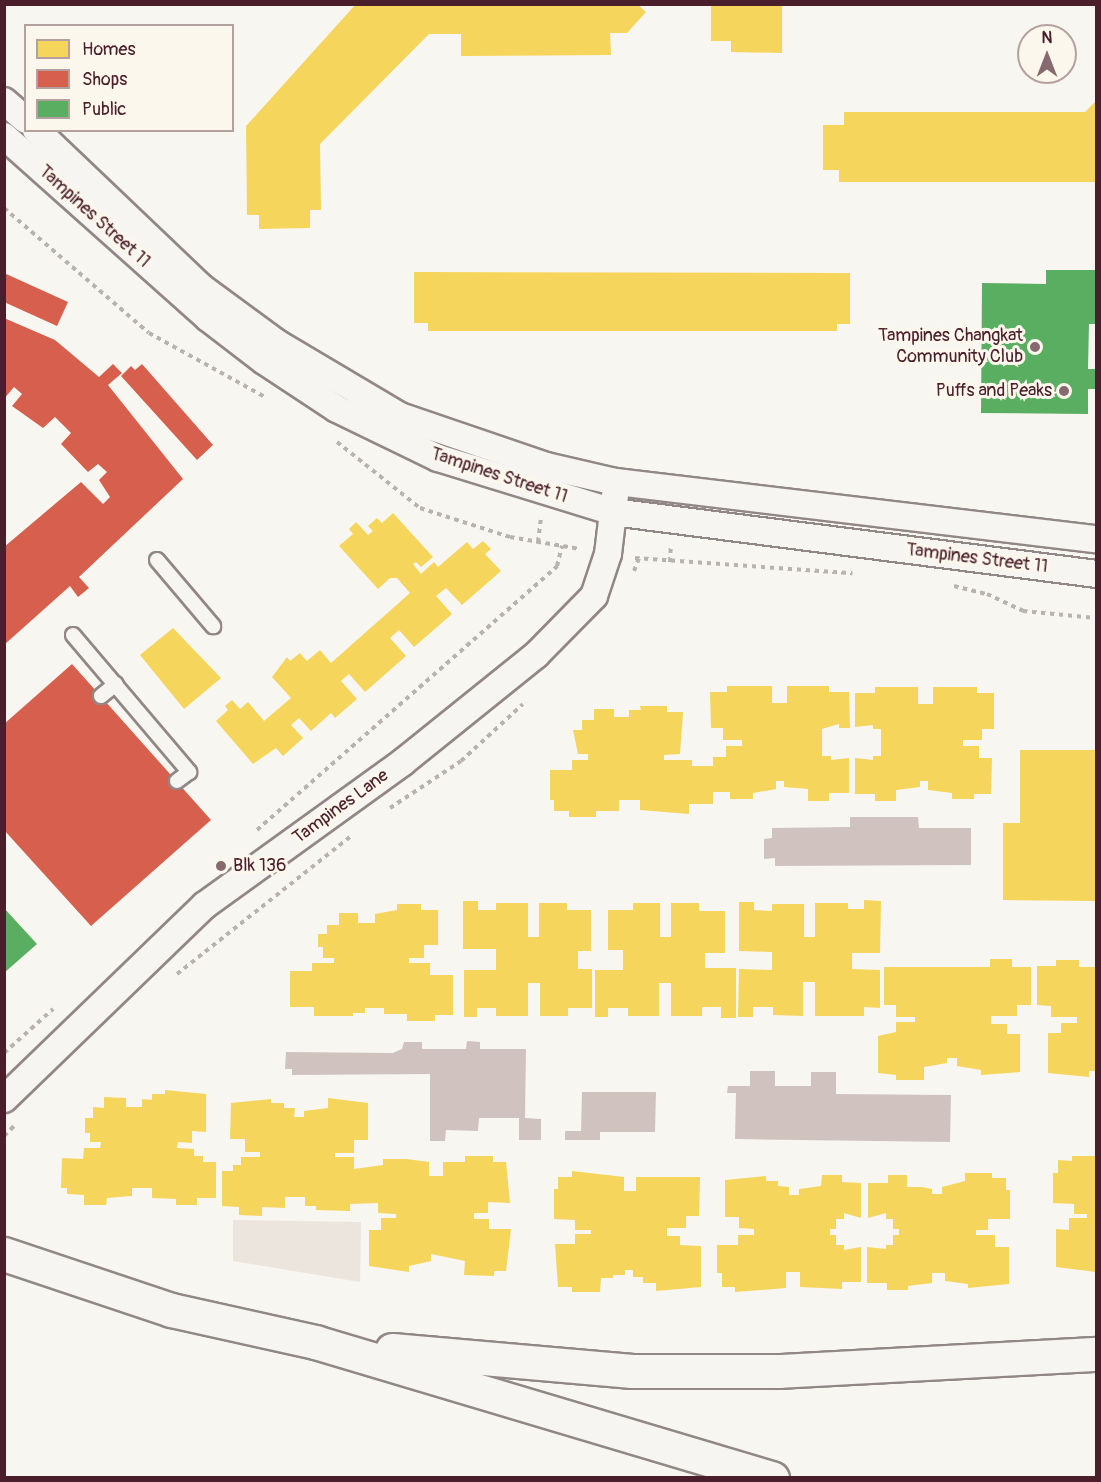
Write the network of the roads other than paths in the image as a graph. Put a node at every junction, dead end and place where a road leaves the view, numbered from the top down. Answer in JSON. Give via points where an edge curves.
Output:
{"nodes":[{"id":1,"x":4,"y":100,"type":"edge"},
{"id":2,"x":24,"y":118,"type":"edge"},
{"id":3,"x":38,"y":132,"type":"edge"},
{"id":4,"x":4,"y":136,"type":"edge"},
{"id":5,"x":616,"y":482,"type":"junction"},
{"id":6,"x":613,"y":512,"type":"junction"},
{"id":7,"x":1096,"y":539,"type":"edge"},
{"id":8,"x":157,"y":560,"type":"dead end"},
{"id":9,"x":1096,"y":574,"type":"edge"},
{"id":10,"x":213,"y":626,"type":"dead end"},
{"id":11,"x":73,"y":635,"type":"dead end"},
{"id":12,"x":116,"y":684,"type":"junction"},
{"id":13,"x":101,"y":696,"type":"dead end"},
{"id":14,"x":177,"y":781,"type":"dead end"},
{"id":15,"x":4,"y":1099,"type":"edge"},
{"id":16,"x":4,"y":1254,"type":"edge"},
{"id":17,"x":315,"y":1342,"type":"junction"},
{"id":18,"x":1096,"y":1354,"type":"edge"},
{"id":19,"x":772,"y":1478,"type":"edge"}],
"edges":[{"from":1,"to":2,"type":"street"},
{"from":3,"to":5,"type":"street","name":"Tampines Street 11","via":[[202,288],[349,389],[400,416],[459,438],[546,466]]},
{"from":4,"to":6,"type":"street","name":"Tampines Street 11","via":[[208,318],[337,409],[438,458]]},
{"from":5,"to":6,"type":"street","name":"Tampines Lane"},
{"from":5,"to":7,"type":"street","name":"Tampines Street 11"},
{"from":6,"to":9,"type":"street","name":"Tampines Street 11"},
{"from":6,"to":15,"type":"street","name":"Tampines Lane","via":[[608,554],[594,596],[536,655],[403,762],[205,905]]},
{"from":8,"to":10,"type":"lane"},
{"from":11,"to":12,"type":"lane"},
{"from":12,"to":13,"type":"lane"},
{"from":12,"to":14,"type":"lane","via":[[189,772]]},
{"from":16,"to":17,"type":"highway","via":[[171,1310]]},
{"from":17,"to":18,"type":"highway","via":[[632,1371],[779,1371]]},
{"from":17,"to":19,"type":"highway"}]}
